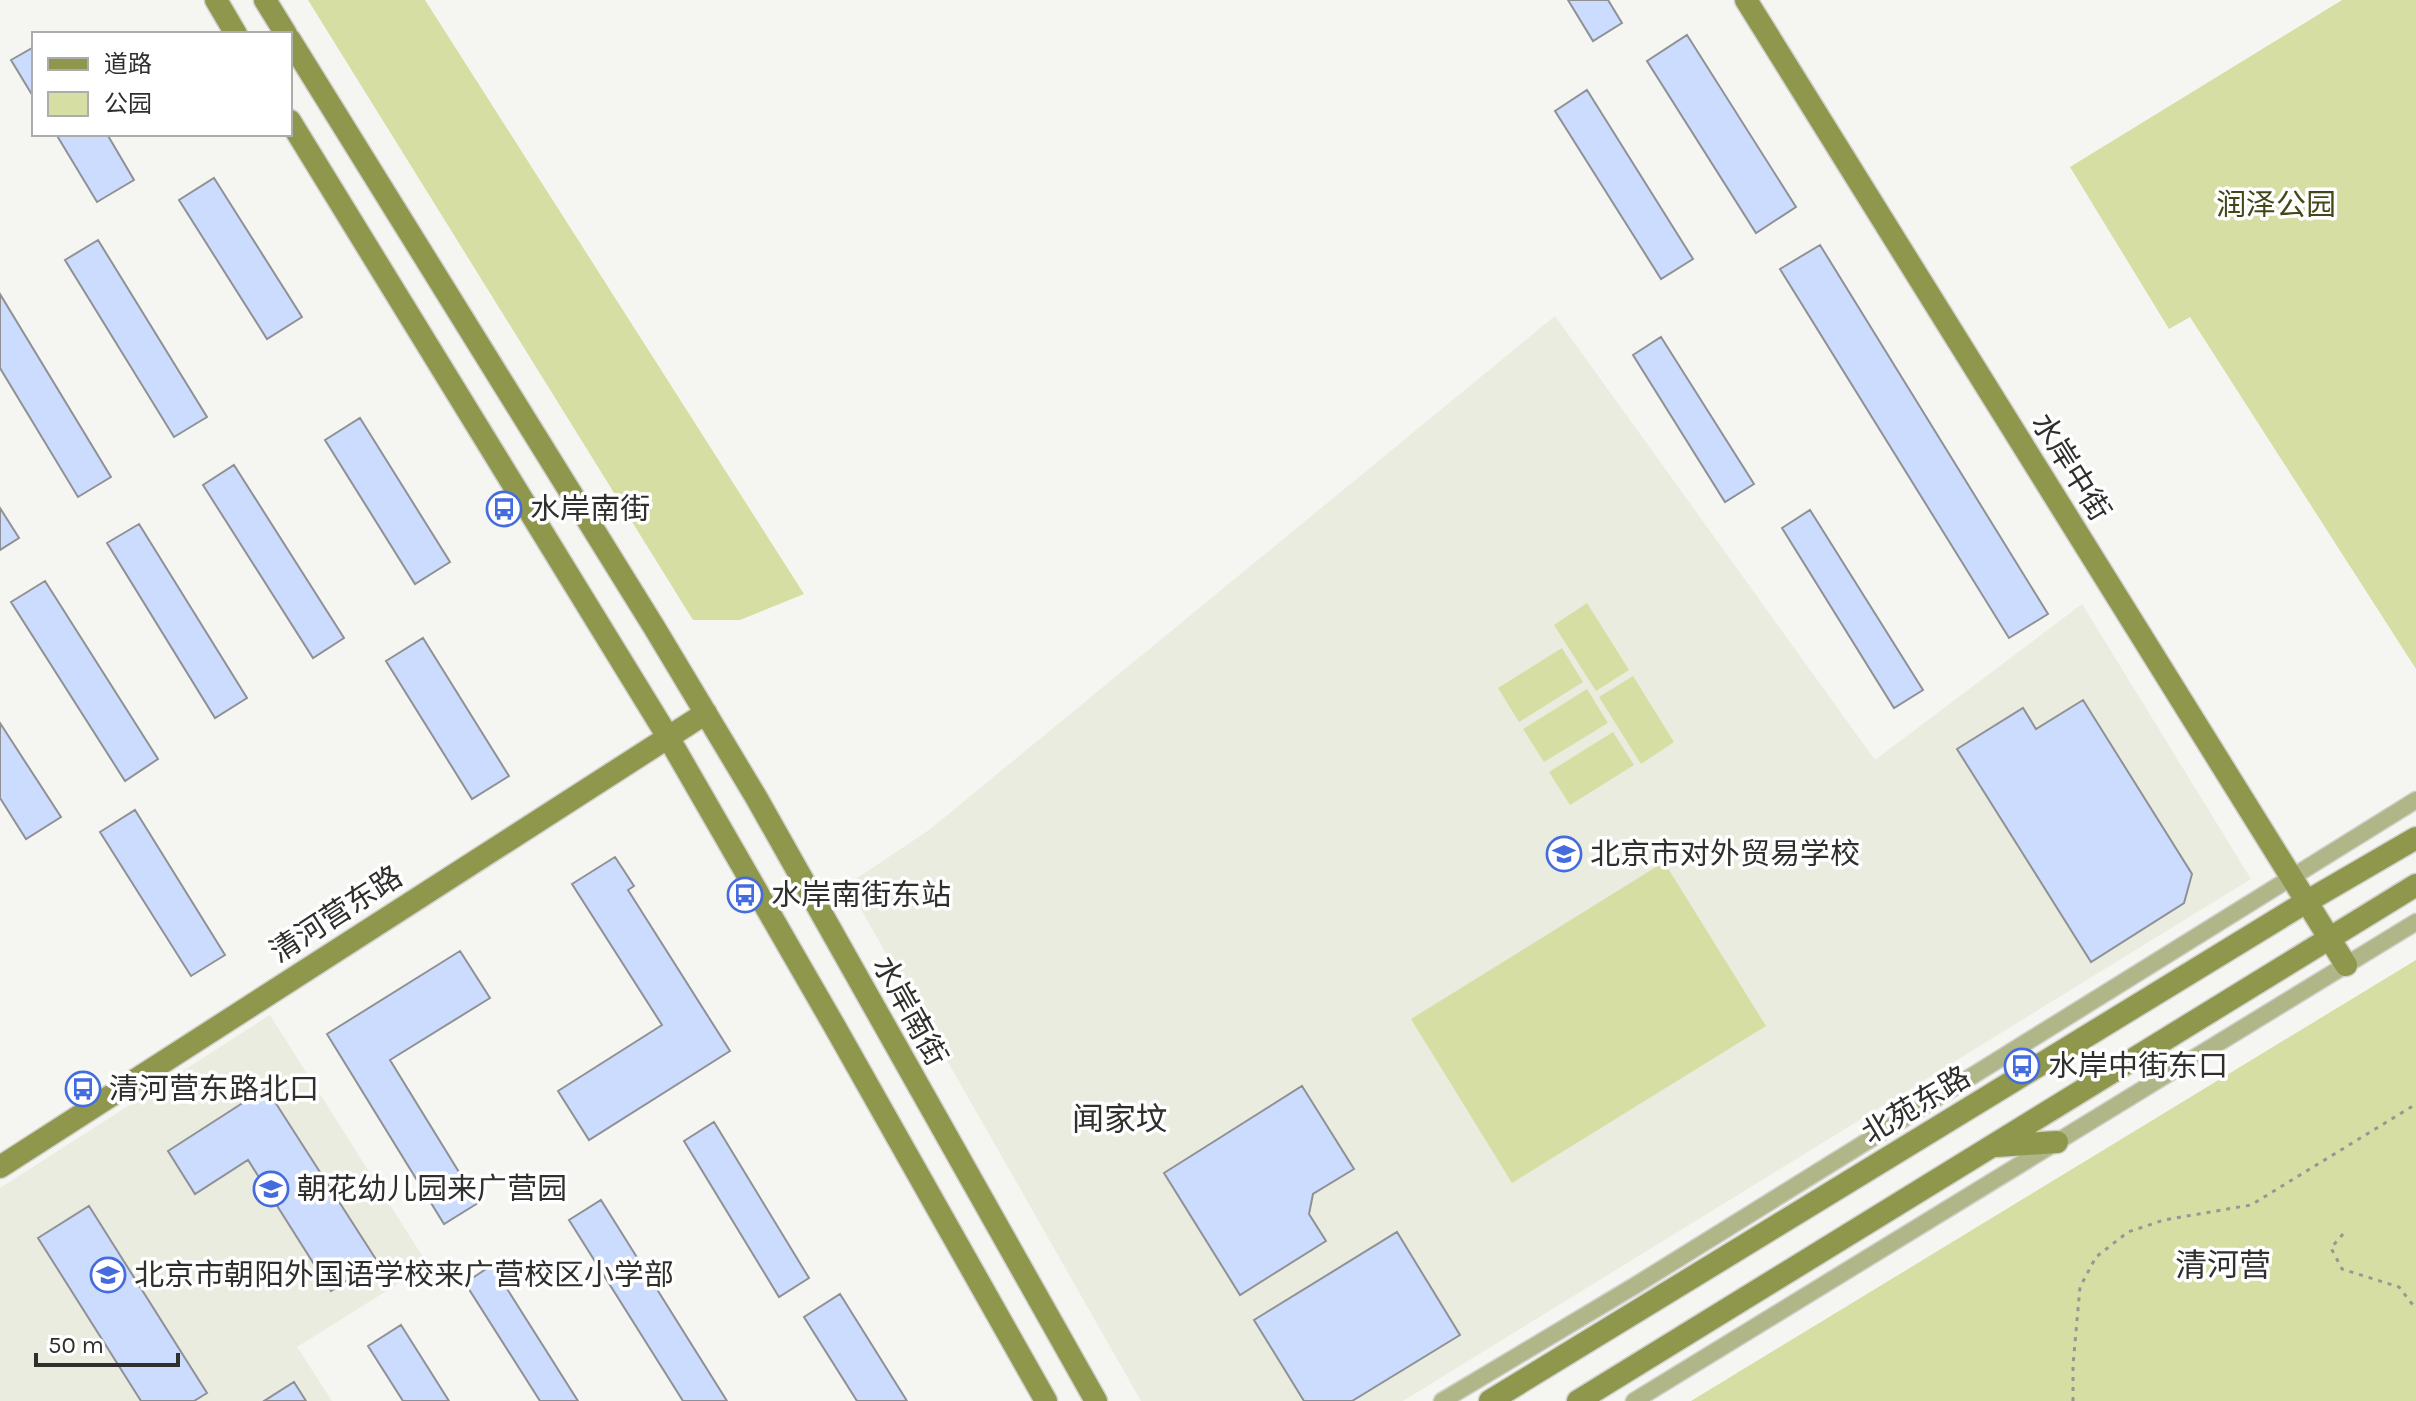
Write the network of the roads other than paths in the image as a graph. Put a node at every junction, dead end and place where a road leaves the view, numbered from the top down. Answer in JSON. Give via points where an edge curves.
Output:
{"nodes":[{"id":1,"x":216,"y":0,"type":"edge"},
{"id":2,"x":265,"y":0,"type":"edge"},
{"id":3,"x":1746,"y":0,"type":"edge"},
{"id":4,"x":235,"y":32,"type":"edge"},
{"id":5,"x":285,"y":32,"type":"edge"},
{"id":6,"x":292,"y":43,"type":"edge"},
{"id":7,"x":292,"y":124,"type":"edge"},
{"id":8,"x":706,"y":713,"type":"junction"},
{"id":9,"x":668,"y":737,"type":"junction"},
{"id":10,"x":2416,"y":800,"type":"edge"},
{"id":11,"x":2416,"y":838,"type":"edge"},
{"id":12,"x":2290,"y":877,"type":"junction"},
{"id":13,"x":2416,"y":885,"type":"edge"},
{"id":14,"x":2306,"y":902,"type":"junction"},
{"id":15,"x":2416,"y":922,"type":"edge"},
{"id":16,"x":2329,"y":937,"type":"junction"},
{"id":17,"x":2346,"y":965,"type":"junction"},
{"id":18,"x":2057,"y":1142,"type":"junction"},
{"id":19,"x":1991,"y":1146,"type":"junction"},
{"id":20,"x":0,"y":1167,"type":"edge"},
{"id":21,"x":1046,"y":1401,"type":"edge"},
{"id":22,"x":1096,"y":1401,"type":"edge"},
{"id":23,"x":1442,"y":1401,"type":"edge"},
{"id":24,"x":1490,"y":1401,"type":"edge"},
{"id":25,"x":1578,"y":1401,"type":"edge"},
{"id":26,"x":1634,"y":1401,"type":"edge"}],
"edges":[{"from":1,"to":4,"type":"street"},
{"from":2,"to":5,"type":"street"},
{"from":3,"to":12,"type":"street","name":"水岸中街"},
{"from":6,"to":8,"type":"street","name":"水岸南街"},
{"from":7,"to":9,"type":"street"},
{"from":8,"to":9,"type":"street","name":"清河营东路"},
{"from":8,"to":22,"type":"street","name":"水岸南街"},
{"from":9,"to":20,"type":"street","name":"清河营东路"},
{"from":9,"to":21,"type":"street"},
{"from":10,"to":12,"type":"street"},
{"from":11,"to":14,"type":"street","name":"北苑东路"},
{"from":12,"to":14,"type":"street","name":"水岸中街"},
{"from":12,"to":23,"type":"street"},
{"from":13,"to":16,"type":"street"},
{"from":14,"to":16,"type":"street","name":"水岸中街"},
{"from":14,"to":24,"type":"street","name":"北苑东路"},
{"from":15,"to":17,"type":"street"},
{"from":16,"to":17,"type":"street","name":"水岸中街"},
{"from":16,"to":19,"type":"street"},
{"from":17,"to":18,"type":"street"},
{"from":18,"to":19,"type":"street"},
{"from":18,"to":26,"type":"street"},
{"from":19,"to":25,"type":"street"}]}
